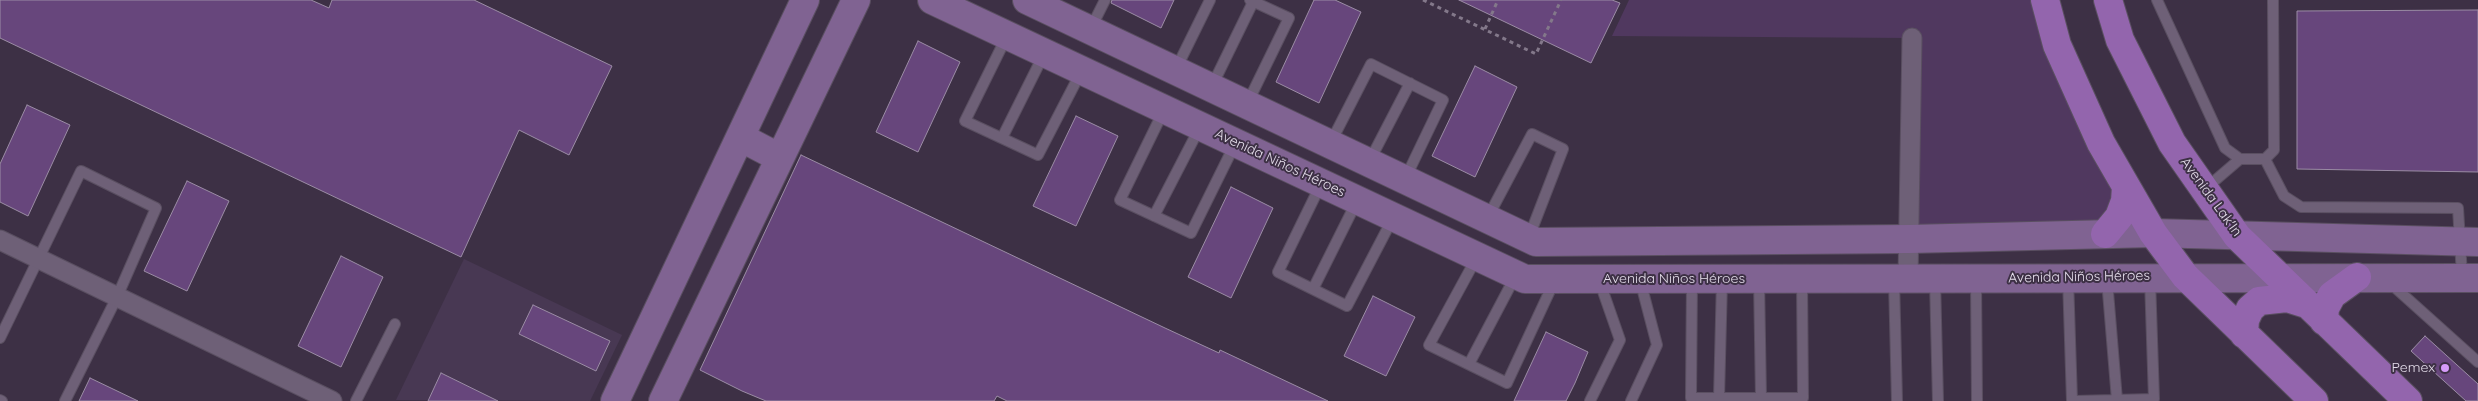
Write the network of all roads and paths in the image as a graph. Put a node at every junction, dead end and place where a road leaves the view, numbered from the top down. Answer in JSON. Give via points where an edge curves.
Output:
{"nodes":[{"id":1,"x":856,"y":0,"type":"edge"},
{"id":2,"x":932,"y":0,"type":"edge"},
{"id":3,"x":1027,"y":0,"type":"edge"},
{"id":4,"x":1105,"y":0,"type":"edge"},
{"id":5,"x":1210,"y":0,"type":"edge"},
{"id":6,"x":1423,"y":0,"type":"edge"},
{"id":7,"x":1434,"y":0,"type":"edge"},
{"id":8,"x":1498,"y":0,"type":"edge"},
{"id":9,"x":1561,"y":0,"type":"edge"},
{"id":10,"x":2045,"y":0,"type":"edge"},
{"id":11,"x":2108,"y":0,"type":"edge"},
{"id":12,"x":2157,"y":0,"type":"edge"},
{"id":13,"x":2273,"y":0,"type":"edge"},
{"id":14,"x":1251,"y":1,"type":"edge"},
{"id":15,"x":1432,"y":4,"type":"junction"},
{"id":16,"x":800,"y":5,"type":"edge"},
{"id":17,"x":1485,"y":29,"type":"junction"},
{"id":18,"x":1090,"y":30,"type":"junction"},
{"id":19,"x":1007,"y":35,"type":"junction"},
{"id":20,"x":1912,"y":38,"type":"dead end"},
{"id":21,"x":1044,"y":53,"type":"junction"},
{"id":22,"x":1082,"y":70,"type":"junction"},
{"id":23,"x":1175,"y":70,"type":"junction"},
{"id":24,"x":1410,"y":83,"type":"junction"},
{"id":25,"x":1206,"y":84,"type":"junction"},
{"id":26,"x":1248,"y":104,"type":"junction"},
{"id":27,"x":1167,"y":110,"type":"junction"},
{"id":28,"x":1200,"y":126,"type":"junction"},
{"id":29,"x":740,"y":138,"type":"junction"},
{"id":30,"x":1002,"y":138,"type":"junction"},
{"id":31,"x":1236,"y":143,"type":"junction"},
{"id":32,"x":1330,"y":143,"type":"junction"},
{"id":33,"x":780,"y":158,"type":"junction"},
{"id":34,"x":2240,"y":159,"type":"junction"},
{"id":35,"x":2265,"y":159,"type":"junction"},
{"id":36,"x":1369,"y":162,"type":"junction"},
{"id":37,"x":1404,"y":179,"type":"junction"},
{"id":38,"x":1321,"y":183,"type":"junction"},
{"id":39,"x":2126,"y":187,"type":"junction"},
{"id":40,"x":2204,"y":189,"type":"junction"},
{"id":41,"x":1358,"y":200,"type":"junction"},
{"id":42,"x":1154,"y":216,"type":"junction"},
{"id":43,"x":1394,"y":217,"type":"junction"},
{"id":44,"x":1487,"y":218,"type":"junction"},
{"id":45,"x":2153,"y":233,"type":"junction"},
{"id":46,"x":2105,"y":234,"type":"junction"},
{"id":47,"x":2238,"y":236,"type":"junction"},
{"id":48,"x":1909,"y":239,"type":"junction"},
{"id":49,"x":0,"y":240,"type":"edge"},
{"id":50,"x":1532,"y":240,"type":"junction"},
{"id":51,"x":2469,"y":242,"type":"edge"},
{"id":52,"x":1477,"y":256,"type":"junction"},
{"id":53,"x":39,"y":259,"type":"junction"},
{"id":54,"x":1521,"y":276,"type":"junction"},
{"id":55,"x":2150,"y":276,"type":"junction"},
{"id":56,"x":2185,"y":276,"type":"junction"},
{"id":57,"x":2068,"y":277,"type":"junction"},
{"id":58,"x":2107,"y":277,"type":"junction"},
{"id":59,"x":2279,"y":277,"type":"junction"},
{"id":60,"x":2370,"y":277,"type":"junction"},
{"id":61,"x":1976,"y":278,"type":"junction"},
{"id":62,"x":2470,"y":278,"type":"edge"},
{"id":63,"x":1556,"y":279,"type":"junction"},
{"id":64,"x":1598,"y":279,"type":"junction"},
{"id":65,"x":1640,"y":279,"type":"junction"},
{"id":66,"x":1692,"y":279,"type":"junction"},
{"id":67,"x":1722,"y":279,"type":"junction"},
{"id":68,"x":1759,"y":279,"type":"junction"},
{"id":69,"x":1802,"y":279,"type":"junction"},
{"id":70,"x":1901,"y":279,"type":"junction"},
{"id":71,"x":1935,"y":279,"type":"junction"},
{"id":72,"x":1313,"y":289,"type":"junction"},
{"id":73,"x":117,"y":297,"type":"junction"},
{"id":74,"x":2315,"y":312,"type":"junction"},
{"id":75,"x":657,"y":313,"type":"junction"},
{"id":76,"x":395,"y":324,"type":"dead end"},
{"id":77,"x":697,"y":331,"type":"junction"},
{"id":78,"x":2244,"y":334,"type":"junction"},
{"id":79,"x":0,"y":338,"type":"edge"},
{"id":80,"x":2478,"y":362,"type":"edge"},
{"id":81,"x":1469,"y":364,"type":"junction"},
{"id":82,"x":1719,"y":398,"type":"junction"},
{"id":83,"x":1761,"y":398,"type":"junction"},
{"id":84,"x":2117,"y":400,"type":"edge"},
{"id":85,"x":65,"y":401,"type":"edge"},
{"id":86,"x":332,"y":401,"type":"edge"},
{"id":87,"x":356,"y":401,"type":"edge"},
{"id":88,"x":615,"y":401,"type":"edge"},
{"id":89,"x":663,"y":401,"type":"edge"},
{"id":90,"x":1590,"y":401,"type":"edge"},
{"id":91,"x":1631,"y":401,"type":"edge"},
{"id":92,"x":1897,"y":401,"type":"edge"},
{"id":93,"x":1938,"y":401,"type":"edge"},
{"id":94,"x":1977,"y":401,"type":"edge"},
{"id":95,"x":2073,"y":401,"type":"edge"},
{"id":96,"x":2314,"y":401,"type":"edge"},
{"id":97,"x":2408,"y":401,"type":"edge"}],
"edges":[{"from":1,"to":33,"type":"main road"},
{"from":2,"to":19,"type":"main road","name":"Avenida Niños Héroes"},
{"from":3,"to":18,"type":"main road","via":[[1056,10]]},
{"from":4,"to":18,"type":"lane"},
{"from":5,"to":23,"type":"lane"},
{"from":6,"to":15,"type":"path"},
{"from":7,"to":15,"type":"path"},
{"from":8,"to":17,"type":"path"},
{"from":9,"to":17,"type":"path","via":[[1536,54]]},
{"from":10,"to":39,"type":"main road","via":[[2057,45],[2101,143]]},
{"from":11,"to":40,"type":"main road","name":"Avenida Lak'In","via":[[2120,40],[2172,143]]},
{"from":12,"to":34,"type":"lane","via":[[2225,148]]},
{"from":13,"to":35,"type":"lane","via":[[2274,150]]},
{"from":14,"to":25,"type":"lane"},
{"from":14,"to":26,"type":"lane","via":[[1289,18]]},
{"from":15,"to":17,"type":"path"},
{"from":16,"to":29,"type":"main road"},
{"from":18,"to":23,"type":"main road"},
{"from":19,"to":21,"type":"main road","name":"Avenida Niños Héroes"},
{"from":19,"to":30,"type":"lane","via":[[965,121]]},
{"from":20,"to":48,"type":"street"},
{"from":21,"to":22,"type":"main road","name":"Avenida Niños Héroes"},
{"from":21,"to":30,"type":"lane"},
{"from":22,"to":27,"type":"main road","name":"Avenida Niños Héroes"},
{"from":22,"to":30,"type":"lane","via":[[1038,155]]},
{"from":23,"to":25,"type":"main road"},
{"from":24,"to":32,"type":"lane","via":[[1370,64]]},
{"from":24,"to":36,"type":"lane"},
{"from":24,"to":37,"type":"lane","via":[[1443,100]]},
{"from":25,"to":26,"type":"main road"},
{"from":25,"to":27,"type":"main road"},
{"from":26,"to":32,"type":"main road"},
{"from":27,"to":28,"type":"main road","name":"Avenida Niños Héroes"},
{"from":27,"to":42,"type":"lane","via":[[1120,200]]},
{"from":28,"to":31,"type":"main road","name":"Avenida Niños Héroes"},
{"from":28,"to":42,"type":"lane"},
{"from":29,"to":33,"type":"main road"},
{"from":29,"to":75,"type":"main road"},
{"from":31,"to":38,"type":"main road","name":"Avenida Niños Héroes"},
{"from":31,"to":42,"type":"lane","via":[[1191,233]]},
{"from":32,"to":36,"type":"main road"},
{"from":33,"to":77,"type":"main road"},
{"from":34,"to":35,"type":"lane"},
{"from":34,"to":40,"type":"lane"},
{"from":35,"to":51,"type":"lane","via":[[2284,196],[2301,207],[2458,208]]},
{"from":36,"to":37,"type":"main road"},
{"from":37,"to":44,"type":"main road"},
{"from":38,"to":41,"type":"main road","name":"Avenida Niños Héroes"},
{"from":38,"to":72,"type":"lane","via":[[1278,272]]},
{"from":39,"to":45,"type":"main road"},
{"from":39,"to":46,"type":"main road","via":[[2119,218]]},
{"from":40,"to":47,"type":"main road","name":"Avenida Lak'In"},
{"from":41,"to":43,"type":"main road","name":"Avenida Niños Héroes"},
{"from":41,"to":72,"type":"lane"},
{"from":43,"to":52,"type":"main road","name":"Avenida Niños Héroes"},
{"from":43,"to":72,"type":"lane","via":[[1347,306]]},
{"from":44,"to":50,"type":"main road"},
{"from":44,"to":50,"type":"lane","via":[[1532,134],[1563,149]]},
{"from":45,"to":46,"type":"main road"},
{"from":45,"to":47,"type":"main road"},
{"from":45,"to":56,"type":"main road"},
{"from":46,"to":48,"type":"main road"},
{"from":47,"to":51,"type":"main road"},
{"from":47,"to":59,"type":"main road","name":"Avenida Lak'In"},
{"from":48,"to":50,"type":"main road"},
{"from":48,"to":70,"type":"street"},
{"from":49,"to":53,"type":"street"},
{"from":50,"to":54,"type":"main road"},
{"from":51,"to":62,"type":"lane"},
{"from":52,"to":54,"type":"main road","name":"Avenida Niños Héroes"},
{"from":52,"to":81,"type":"lane","via":[[1429,345]]},
{"from":53,"to":73,"type":"street"},
{"from":53,"to":73,"type":"lane","via":[[81,171],[156,208]]},
{"from":53,"to":79,"type":"lane"},
{"from":54,"to":63,"type":"main road","name":"Avenida Niños Héroes"},
{"from":54,"to":81,"type":"lane"},
{"from":55,"to":56,"type":"main road","name":"Avenida Niños Héroes"},
{"from":55,"to":58,"type":"main road","name":"Avenida Niños Héroes"},
{"from":55,"to":84,"type":"lane","via":[[2154,399]]},
{"from":56,"to":59,"type":"main road","name":"Avenida Niños Héroes"},
{"from":56,"to":78,"type":"main road"},
{"from":57,"to":58,"type":"main road","name":"Avenida Niños Héroes"},
{"from":57,"to":61,"type":"main road","name":"Avenida Niños Héroes"},
{"from":57,"to":95,"type":"lane"},
{"from":58,"to":84,"type":"lane"},
{"from":59,"to":60,"type":"main road","name":"Avenida Niños Héroes"},
{"from":59,"to":74,"type":"main road","name":"Avenida Lak'In"},
{"from":60,"to":62,"type":"main road","name":"Avenida Niños Héroes"},
{"from":60,"to":74,"type":"main road","via":[[2332,295],[2325,308]]},
{"from":60,"to":80,"type":"lane"},
{"from":61,"to":71,"type":"main road","name":"Avenida Niños Héroes"},
{"from":61,"to":94,"type":"lane"},
{"from":63,"to":64,"type":"main road","name":"Avenida Niños Héroes"},
{"from":63,"to":81,"type":"lane","via":[[1507,383]]},
{"from":64,"to":65,"type":"main road","name":"Avenida Niños Héroes"},
{"from":64,"to":90,"type":"lane","via":[[1620,340]]},
{"from":65,"to":66,"type":"main road","name":"Avenida Niños Héroes"},
{"from":65,"to":91,"type":"lane","via":[[1657,345]]},
{"from":66,"to":67,"type":"main road","name":"Avenida Niños Héroes"},
{"from":66,"to":82,"type":"lane","via":[[1691,398]]},
{"from":67,"to":68,"type":"main road","name":"Avenida Niños Héroes"},
{"from":67,"to":82,"type":"lane"},
{"from":68,"to":69,"type":"main road","name":"Avenida Niños Héroes"},
{"from":68,"to":83,"type":"lane"},
{"from":69,"to":70,"type":"main road","name":"Avenida Niños Héroes"},
{"from":69,"to":83,"type":"lane","via":[[1804,398]]},
{"from":70,"to":71,"type":"main road","name":"Avenida Niños Héroes"},
{"from":70,"to":92,"type":"lane"},
{"from":71,"to":93,"type":"lane"},
{"from":73,"to":85,"type":"lane"},
{"from":73,"to":86,"type":"street"},
{"from":74,"to":78,"type":"main road","via":[[2287,298],[2259,301],[2250,309]]},
{"from":74,"to":97,"type":"main road","name":"Avenida Lak'In"},
{"from":75,"to":77,"type":"main road"},
{"from":75,"to":88,"type":"main road"},
{"from":76,"to":87,"type":"lane"},
{"from":77,"to":89,"type":"main road"},
{"from":78,"to":96,"type":"main road"},
{"from":82,"to":83,"type":"lane"},
{"from":84,"to":95,"type":"lane"}]}
